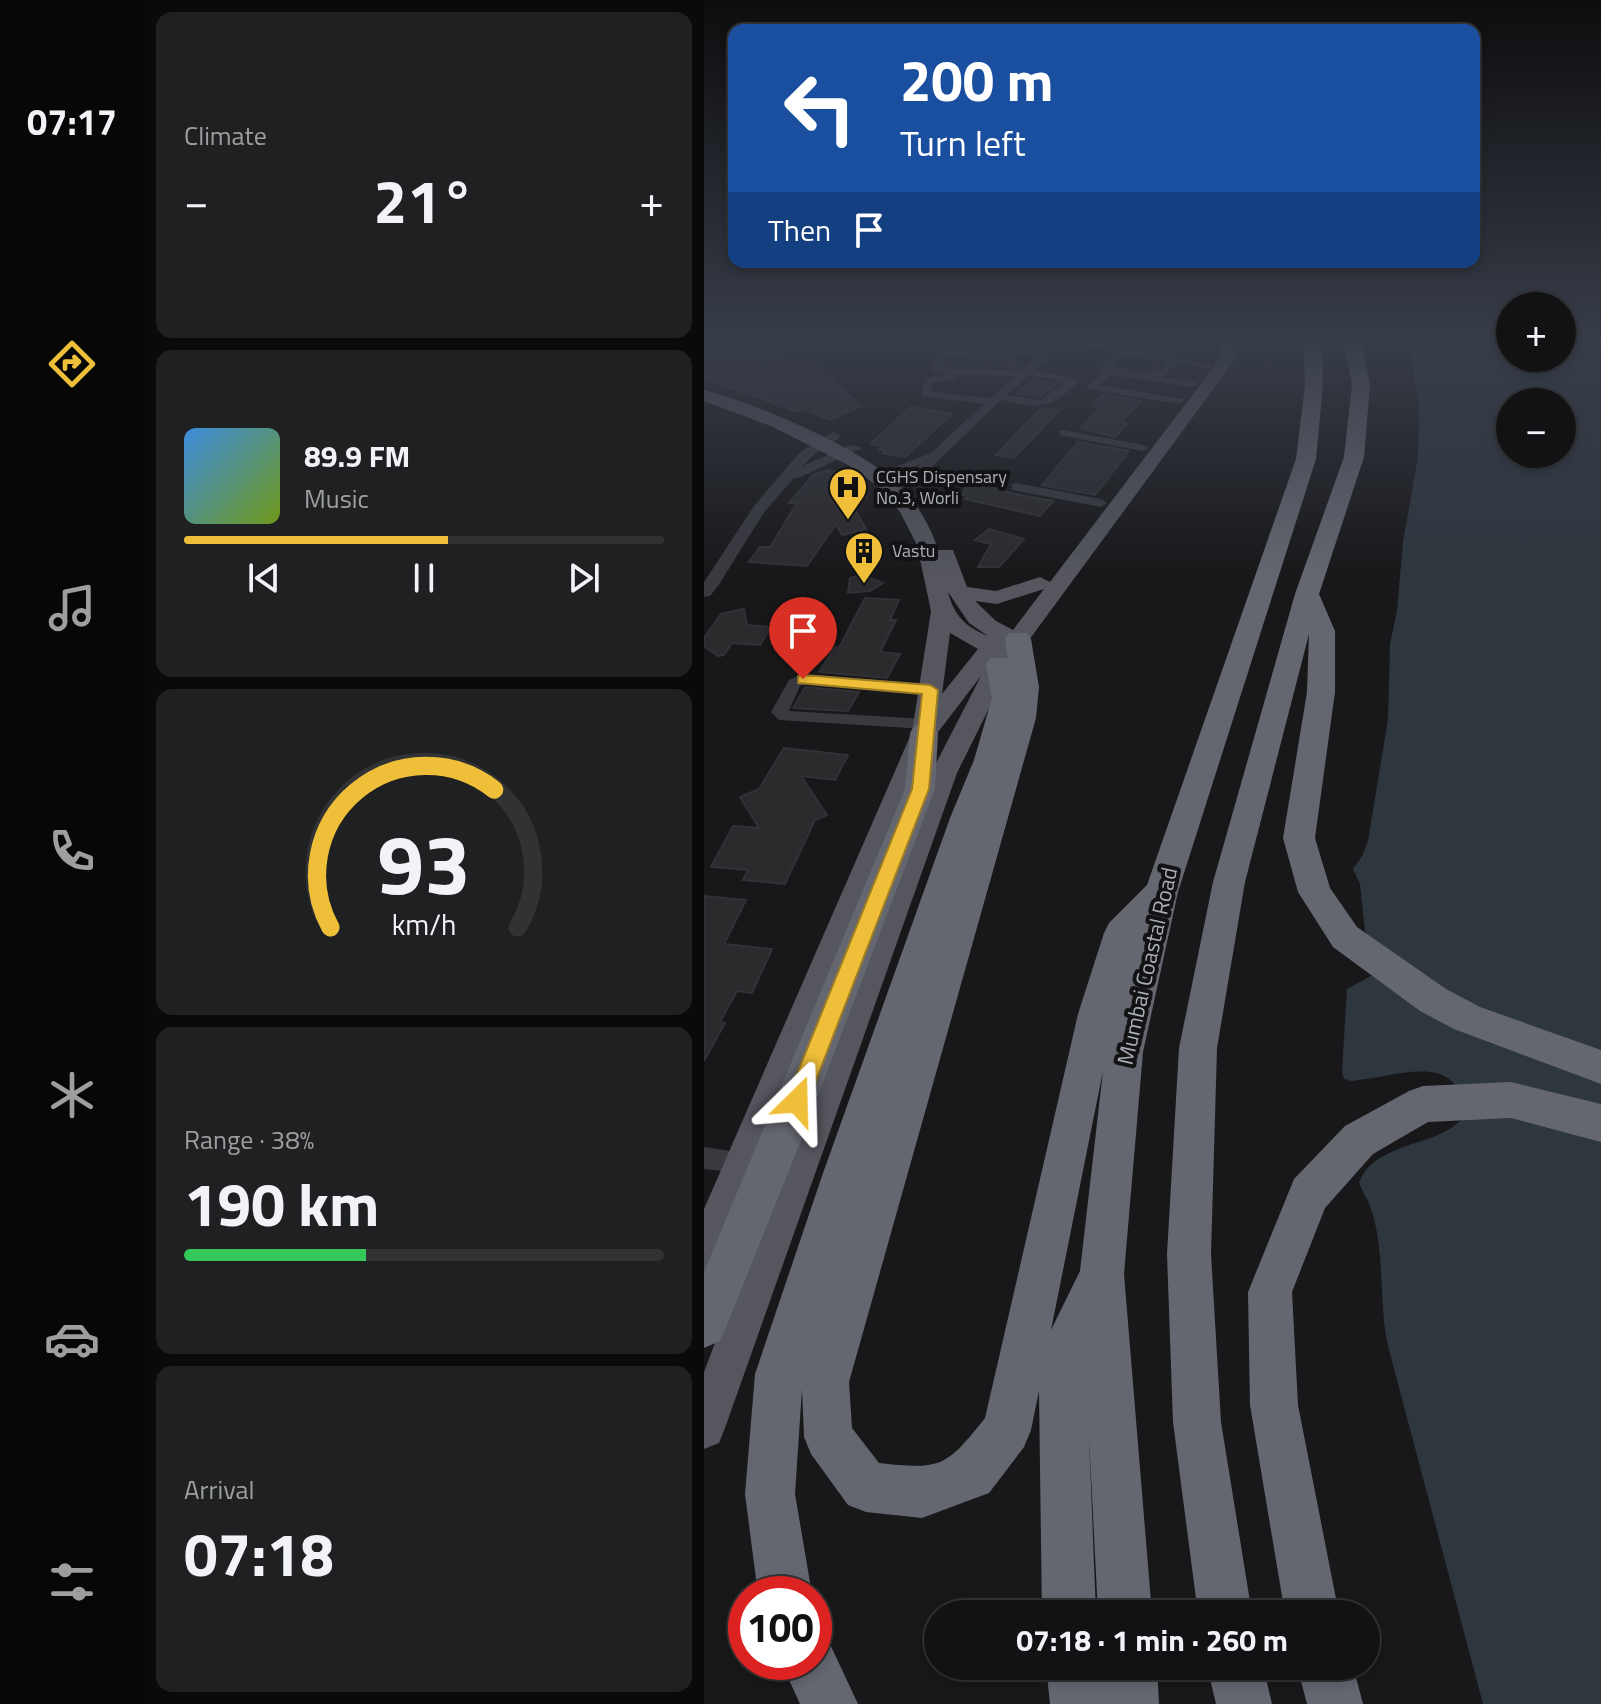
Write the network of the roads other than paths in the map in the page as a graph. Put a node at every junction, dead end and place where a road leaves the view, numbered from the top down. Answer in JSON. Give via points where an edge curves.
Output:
{"nodes":[{"id":1,"x":762,"y":417,"type":"edge"},
{"id":2,"x":792,"y":417,"type":"edge"},
{"id":3,"x":980,"y":417,"type":"edge"},
{"id":4,"x":1167,"y":417,"type":"edge"},
{"id":5,"x":1183,"y":417,"type":"edge"},
{"id":6,"x":1311,"y":417,"type":"edge"},
{"id":7,"x":1358,"y":417,"type":"edge"},
{"id":8,"x":1063,"y":433,"type":"dead end"},
{"id":9,"x":827,"y":439,"type":"junction"},
{"id":10,"x":1143,"y":448,"type":"junction"},
{"id":11,"x":849,"y":451,"type":"junction"},
{"id":12,"x":894,"y":479,"type":"junction"},
{"id":13,"x":785,"y":480,"type":"junction"},
{"id":14,"x":1016,"y":487,"type":"dead end"},
{"id":15,"x":1101,"y":503,"type":"junction"},
{"id":16,"x":924,"y":524,"type":"junction"},
{"id":17,"x":1040,"y":583,"type":"junction"},
{"id":18,"x":704,"y":592,"type":"edge"},
{"id":19,"x":959,"y":592,"type":"junction"},
{"id":20,"x":1307,"y":594,"type":"junction"},
{"id":21,"x":942,"y":611,"type":"junction"},
{"id":22,"x":1004,"y":647,"type":"junction"},
{"id":23,"x":930,"y":690,"type":"junction"},
{"id":24,"x":924,"y":728,"type":"junction"},
{"id":25,"x":1161,"y":892,"type":"junction"},
{"id":26,"x":1601,"y":1067,"type":"edge"},
{"id":27,"x":1601,"y":1123,"type":"edge"},
{"id":28,"x":704,"y":1158,"type":"edge"},
{"id":29,"x":743,"y":1162,"type":"junction"},
{"id":30,"x":705,"y":1248,"type":"edge"},
{"id":31,"x":1102,"y":1274,"type":"junction"},
{"id":32,"x":704,"y":1325,"type":"edge"},
{"id":33,"x":704,"y":1428,"type":"edge"},
{"id":34,"x":782,"y":1576,"type":"edge"},
{"id":35,"x":1069,"y":1600,"type":"edge"},
{"id":36,"x":1124,"y":1600,"type":"edge"},
{"id":37,"x":1223,"y":1600,"type":"edge"},
{"id":38,"x":1309,"y":1600,"type":"edge"},
{"id":39,"x":818,"y":1680,"type":"edge"},
{"id":40,"x":1075,"y":1680,"type":"edge"},
{"id":41,"x":1130,"y":1680,"type":"edge"},
{"id":42,"x":1238,"y":1680,"type":"edge"},
{"id":43,"x":1329,"y":1680,"type":"edge"},
{"id":44,"x":830,"y":1704,"type":"edge"},
{"id":45,"x":1078,"y":1704,"type":"edge"},
{"id":46,"x":1131,"y":1704,"type":"edge"},
{"id":47,"x":1244,"y":1704,"type":"edge"},
{"id":48,"x":1335,"y":1704,"type":"edge"}],
"edges":[{"from":1,"to":9,"type":"main road"},
{"from":2,"to":9,"type":"main road"},
{"from":3,"to":12,"type":"street","via":[[934,456]]},
{"from":4,"to":10,"type":"main road"},
{"from":5,"to":22,"type":"main road"},
{"from":6,"to":25,"type":"highway","name":"Mumbai Coastal Road","via":[[1306,459]]},
{"from":7,"to":20,"type":"highway","via":[[1354,457]]},
{"from":8,"to":10,"type":"street"},
{"from":9,"to":11,"type":"main road"},
{"from":9,"to":13,"type":"street","via":[[791,466]]},
{"from":10,"to":15,"type":"main road"},
{"from":11,"to":12,"type":"main road"},
{"from":11,"to":13,"type":"street"},
{"from":12,"to":16,"type":"main road"},
{"from":13,"to":18,"type":"street"},
{"from":14,"to":15,"type":"street"},
{"from":15,"to":17,"type":"main road"},
{"from":16,"to":19,"type":"main road","via":[[943,544]]},
{"from":16,"to":21,"type":"main road"},
{"from":17,"to":19,"type":"main road","via":[[997,598]]},
{"from":17,"to":22,"type":"main road"},
{"from":19,"to":22,"type":"main road","via":[[963,605]]},
{"from":20,"to":26,"type":"highway","via":[[1322,631],[1321,692],[1299,838],[1315,892],[1345,937],[1433,1000],[1467,1018]]},
{"from":20,"to":37,"type":"highway","via":[[1229,882],[1198,1048],[1189,1254],[1197,1422]]},
{"from":21,"to":22,"type":"main road","via":[[962,634]]},
{"from":21,"to":23,"type":"main road"},
{"from":22,"to":24,"type":"main road"},
{"from":22,"to":25,"type":"highway","via":[[1025,687],[1022,718],[825,1382],[828,1437],[866,1487],[922,1493],[971,1475],[1007,1430],[1096,1014],[1121,933]]},
{"from":22,"to":33,"type":"main road","via":[[944,773]]},
{"from":22,"to":34,"type":"highway","via":[[1006,698],[989,760],[779,1374],[770,1494]]},
{"from":23,"to":24,"type":"main road"},
{"from":23,"to":24,"type":"street","via":[[803,679],[794,683],[779,712]]},
{"from":24,"to":29,"type":"main road"},
{"from":24,"to":32,"type":"highway","via":[[920,789]]},
{"from":25,"to":31,"type":"highway","name":"Mumbai Coastal Road","via":[[1124,1052]]},
{"from":27,"to":38,"type":"highway","via":[[1511,1100],[1423,1104],[1359,1140],[1309,1194],[1270,1292],[1274,1405]]},
{"from":28,"to":29,"type":"street"},
{"from":29,"to":30,"type":"main road"},
{"from":31,"to":35,"type":"highway","via":[[1062,1358]]},
{"from":31,"to":36,"type":"highway","name":"Mumbai Coastal Road"},
{"from":39,"to":44,"type":"highway"},
{"from":40,"to":45,"type":"highway"},
{"from":41,"to":46,"type":"highway"},
{"from":42,"to":47,"type":"highway"},
{"from":43,"to":48,"type":"highway"}]}
